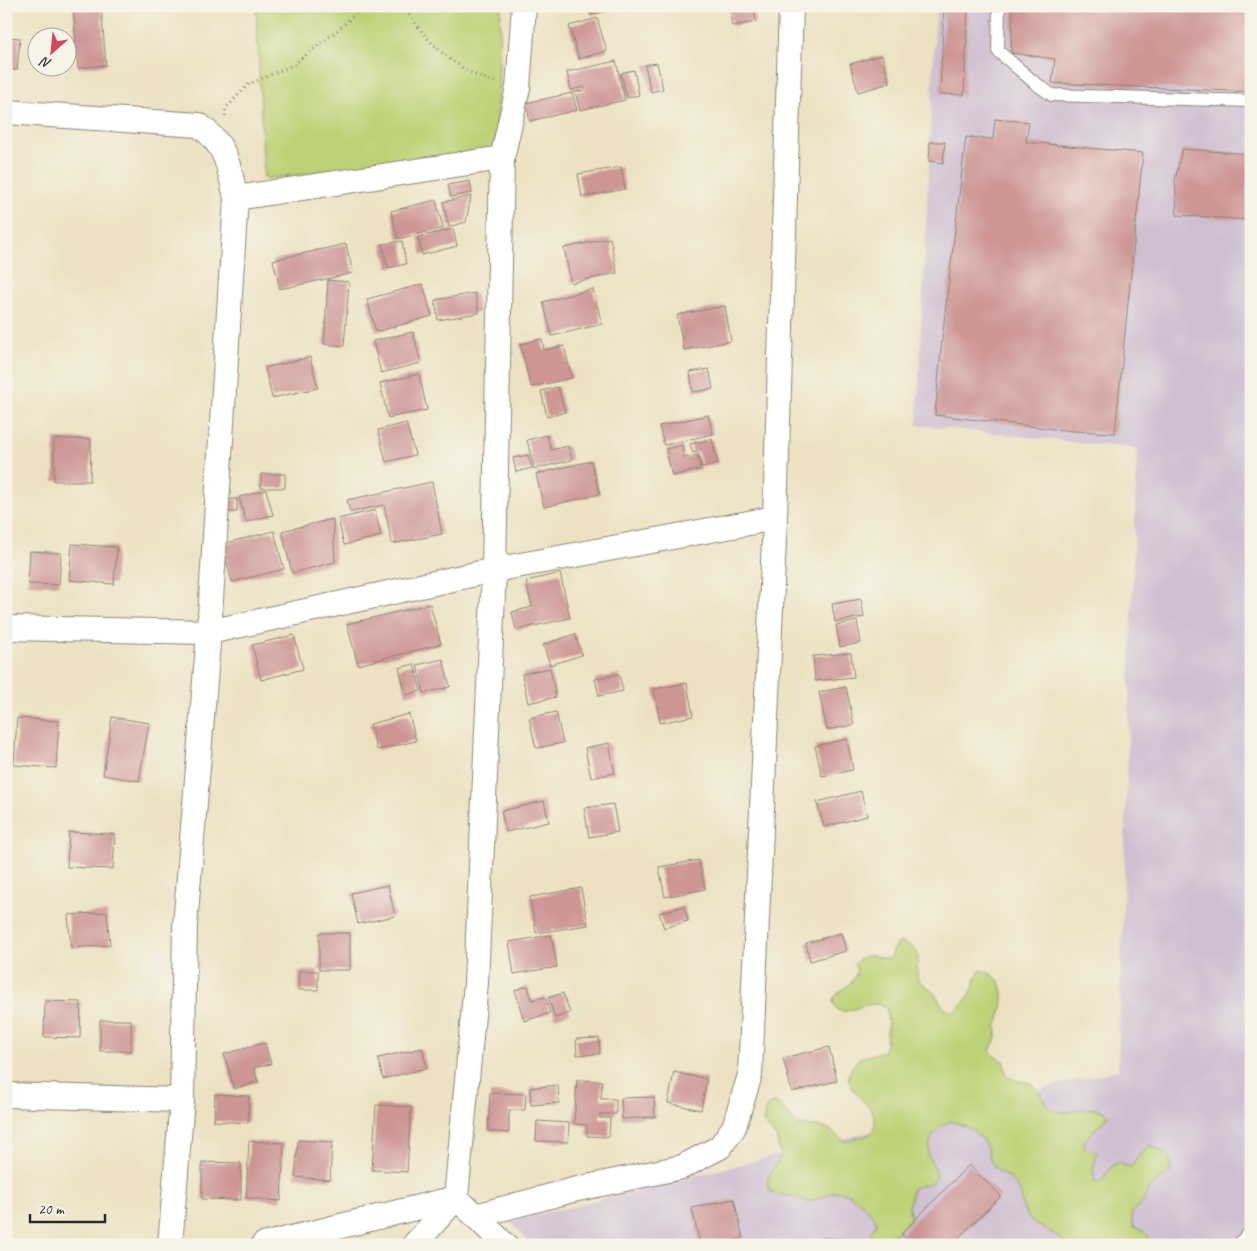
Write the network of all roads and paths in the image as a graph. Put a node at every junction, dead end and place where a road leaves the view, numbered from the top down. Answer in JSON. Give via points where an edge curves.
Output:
{"nodes":[{"id":1,"x":364,"y":6,"type":"edge"},
{"id":2,"x":404,"y":6,"type":"edge"},
{"id":3,"x":524,"y":6,"type":"edge"},
{"id":4,"x":791,"y":6,"type":"edge"},
{"id":5,"x":999,"y":6,"type":"edge"},
{"id":6,"x":518,"y":88,"type":"junction"},
{"id":7,"x":1251,"y":101,"type":"edge"},
{"id":8,"x":6,"y":112,"type":"edge"},
{"id":9,"x":225,"y":154,"type":"junction"},
{"id":10,"x":502,"y":158,"type":"junction"},
{"id":11,"x":236,"y":198,"type":"junction"},
{"id":12,"x":775,"y":518,"type":"junction"},
{"id":13,"x":494,"y":570,"type":"junction"},
{"id":14,"x":6,"y":628,"type":"edge"},
{"id":15,"x":209,"y":632,"type":"junction"},
{"id":16,"x":6,"y":1095,"type":"edge"},
{"id":17,"x":182,"y":1100,"type":"junction"},
{"id":18,"x":456,"y":1198,"type":"junction"},
{"id":19,"x":475,"y":1216,"type":"junction"},
{"id":20,"x":1251,"y":1240,"type":"edge"},
{"id":21,"x":825,"y":1244,"type":"edge"},
{"id":22,"x":170,"y":1245,"type":"edge"},
{"id":23,"x":263,"y":1245,"type":"edge"},
{"id":24,"x":414,"y":1245,"type":"edge"},
{"id":25,"x":505,"y":1245,"type":"edge"},
{"id":26,"x":844,"y":1245,"type":"edge"},
{"id":27,"x":1246,"y":1245,"type":"edge"}],
"edges":[{"from":1,"to":9,"type":"path","via":[[293,65],[249,84],[226,108]]},
{"from":2,"to":6,"type":"path","via":[[415,25],[446,56],[483,79]]},
{"from":3,"to":6,"type":"street"},
{"from":4,"to":12,"type":"street"},
{"from":5,"to":7,"type":"lane","via":[[998,51],[1052,95]]},
{"from":6,"to":10,"type":"street"},
{"from":8,"to":9,"type":"street","via":[[199,125],[214,136]]},
{"from":9,"to":11,"type":"street"},
{"from":10,"to":11,"type":"street"},
{"from":10,"to":13,"type":"street"},
{"from":11,"to":15,"type":"street"},
{"from":12,"to":13,"type":"street"},
{"from":12,"to":19,"type":"street","via":[[750,1075],[734,1127],[720,1147],[682,1167],[573,1190]]},
{"from":13,"to":15,"type":"street"},
{"from":13,"to":18,"type":"street","via":[[476,983]]},
{"from":14,"to":15,"type":"street"},
{"from":15,"to":17,"type":"street","via":[[185,926]]},
{"from":16,"to":17,"type":"street"},
{"from":17,"to":22,"type":"street"},
{"from":18,"to":19,"type":"street"},
{"from":18,"to":23,"type":"street"},
{"from":18,"to":24,"type":"street"},
{"from":19,"to":25,"type":"street"},
{"from":20,"to":27,"type":"street"},
{"from":21,"to":26,"type":"lane"}]}
